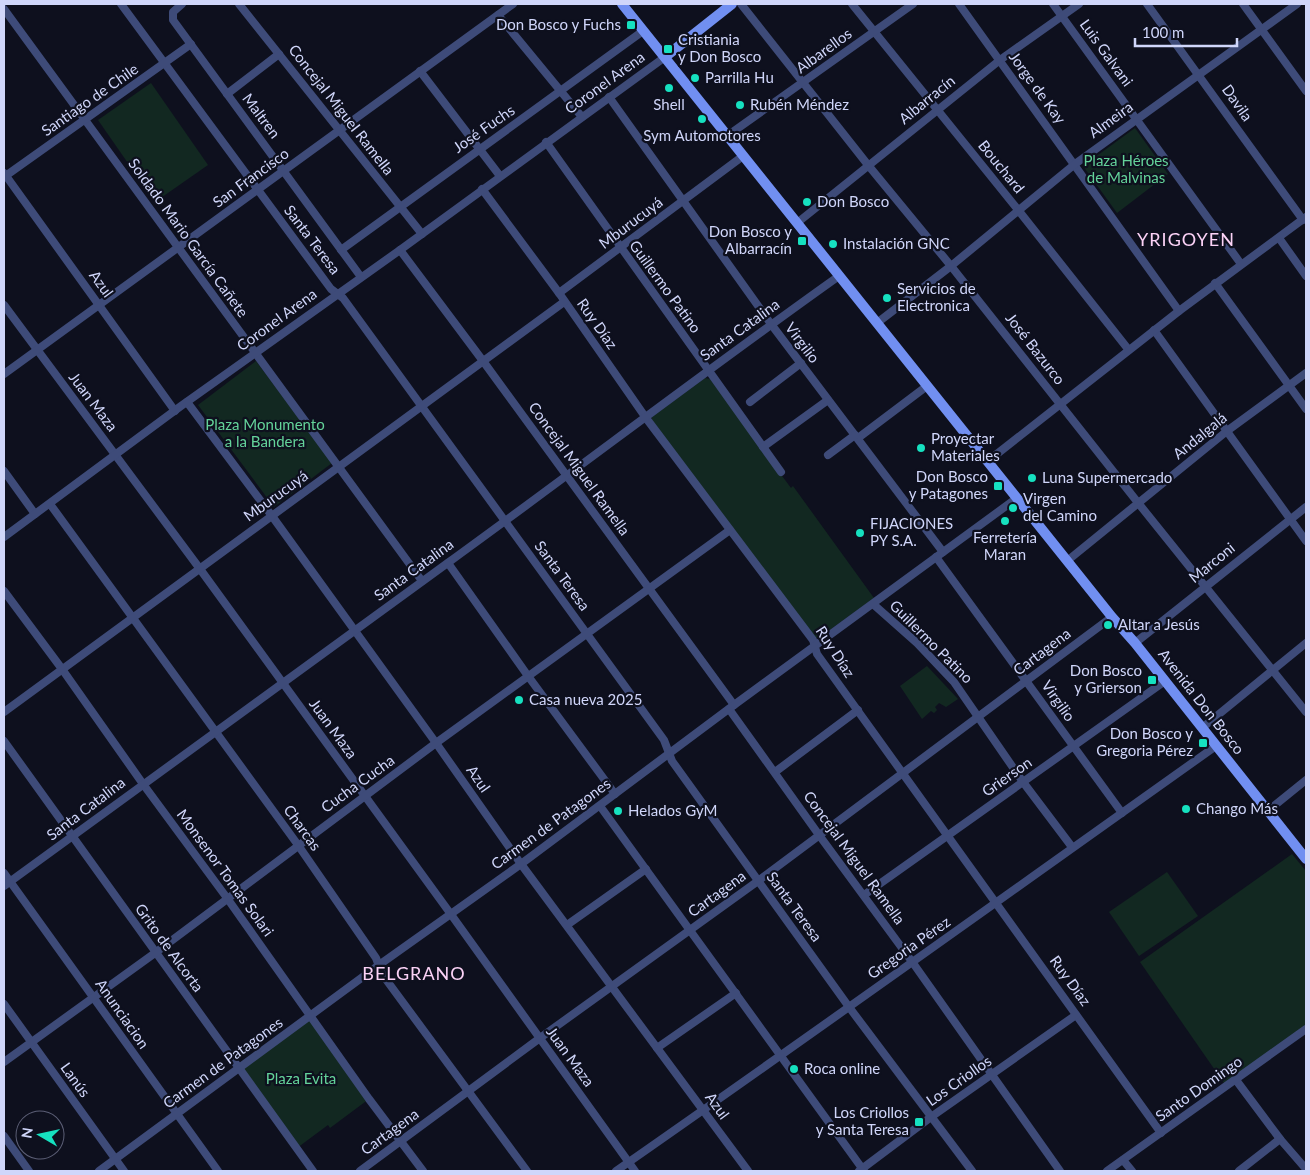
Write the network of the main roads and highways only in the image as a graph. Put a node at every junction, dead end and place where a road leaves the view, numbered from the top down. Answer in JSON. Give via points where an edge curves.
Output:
{"nodes":[{"id":1,"x":622,"y":4,"type":"edge"},
{"id":2,"x":734,"y":4,"type":"edge"},
{"id":3,"x":665,"y":57,"type":"junction"},
{"id":4,"x":1306,"y":859,"type":"edge"}],
"edges":[{"from":1,"to":3,"type":"main road","name":"Avenida Don Bosco"},
{"from":2,"to":3,"type":"main road"},
{"from":3,"to":4,"type":"main road","name":"Avenida Don Bosco"}]}
